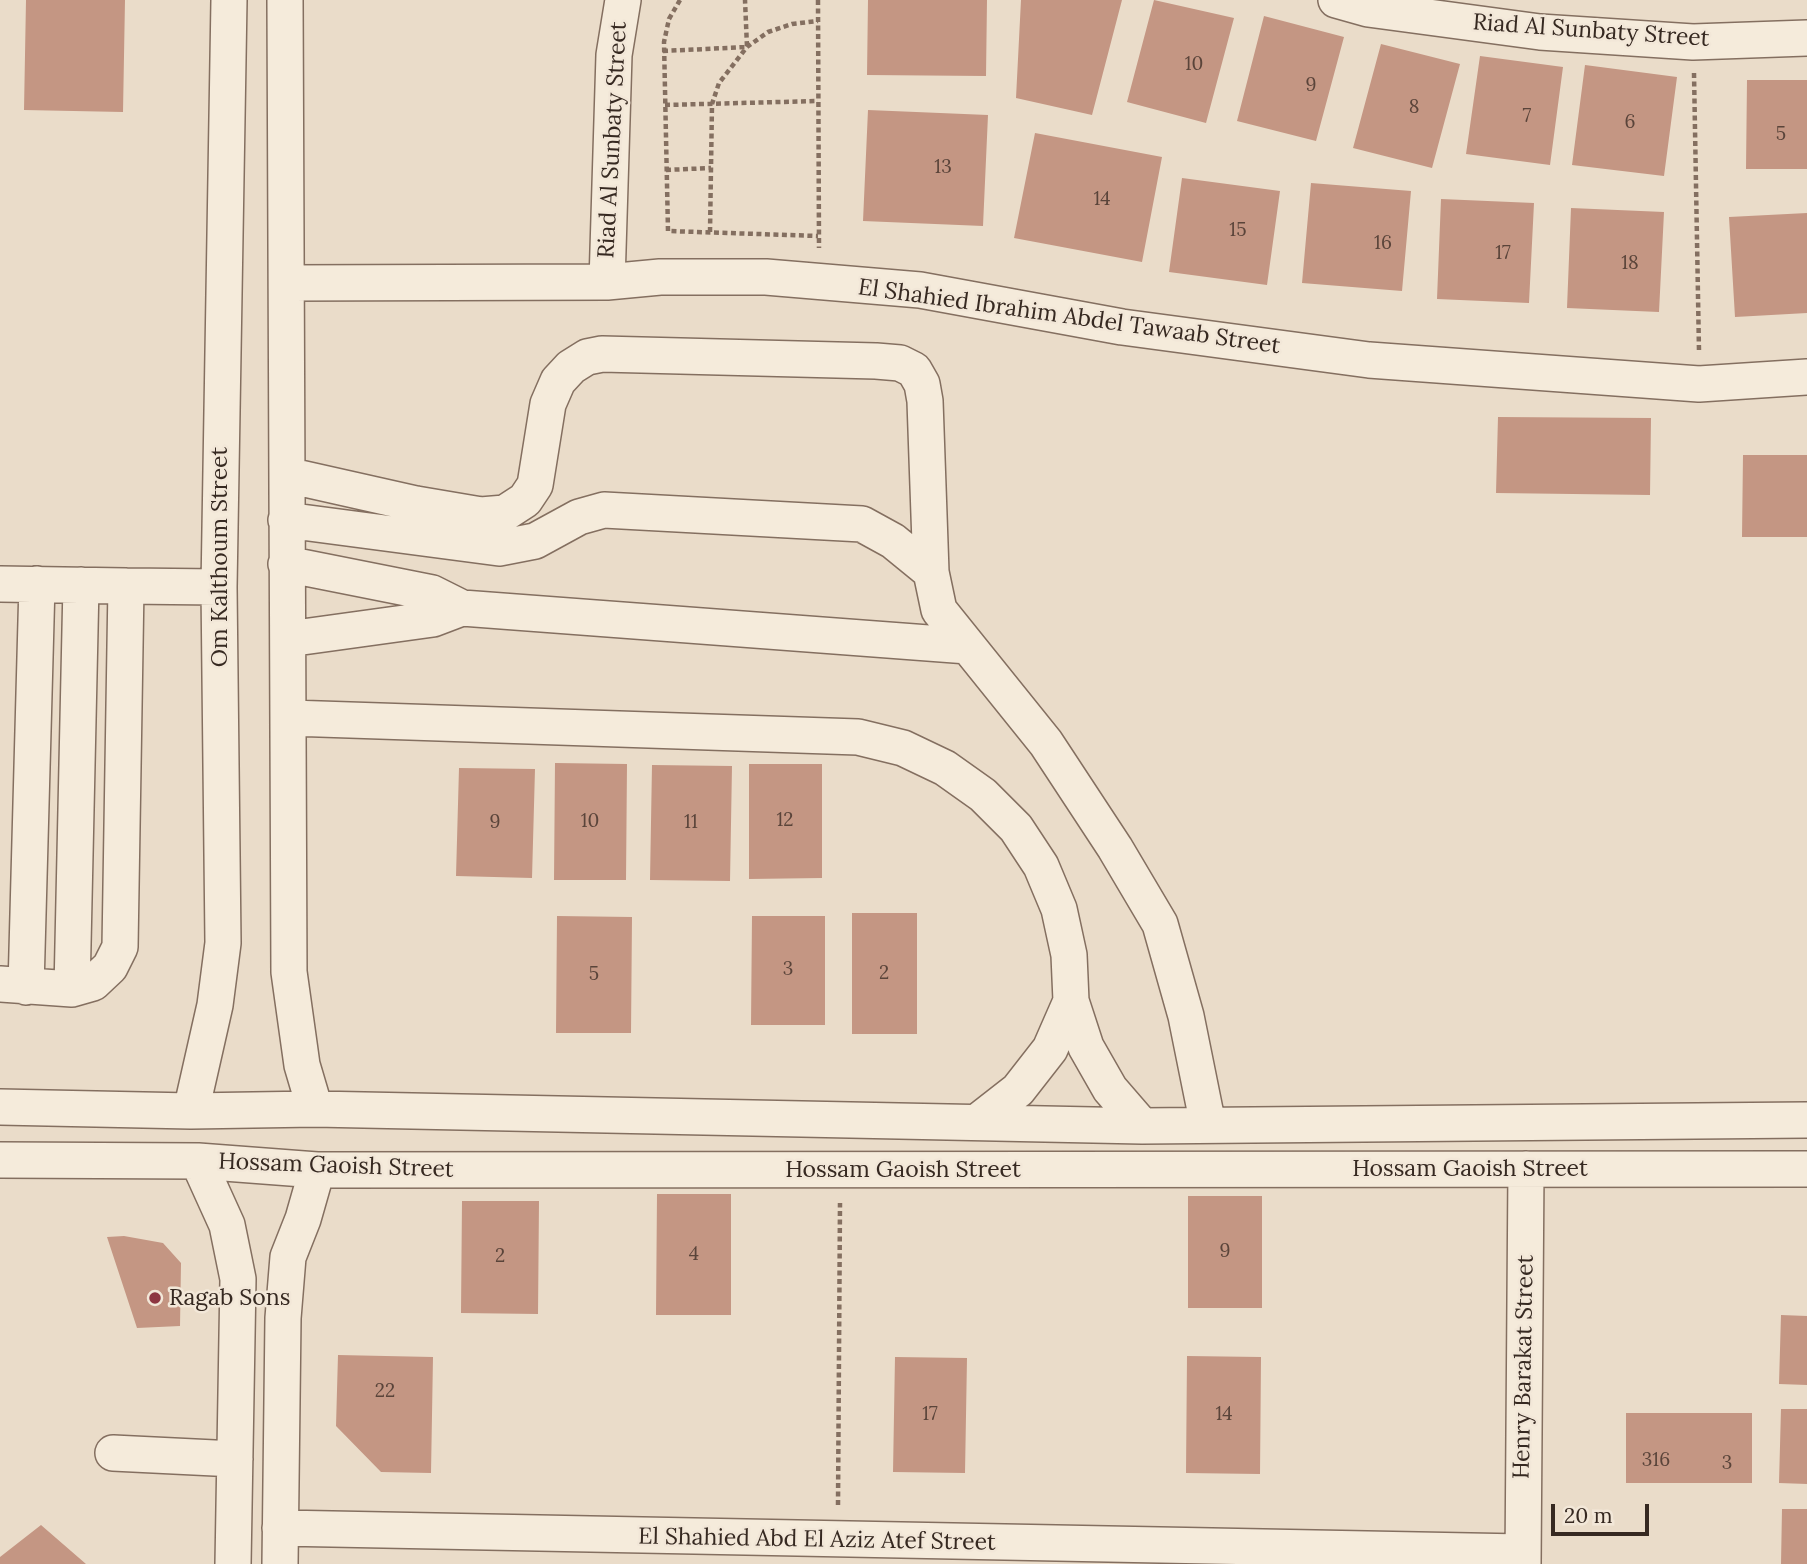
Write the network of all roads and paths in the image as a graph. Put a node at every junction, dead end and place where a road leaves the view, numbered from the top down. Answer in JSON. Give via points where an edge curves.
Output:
{"nodes":[{"id":1,"x":229,"y":0,"type":"edge"},
{"id":2,"x":285,"y":0,"type":"edge"},
{"id":3,"x":623,"y":0,"type":"edge"},
{"id":4,"x":680,"y":0,"type":"edge"},
{"id":5,"x":745,"y":0,"type":"edge"},
{"id":6,"x":818,"y":0,"type":"edge"},
{"id":7,"x":1336,"y":0,"type":"edge"},
{"id":8,"x":818,"y":21,"type":"junction"},
{"id":9,"x":1807,"y":38,"type":"edge"},
{"id":10,"x":1693,"y":42,"type":"junction"},
{"id":11,"x":747,"y":47,"type":"junction"},
{"id":12,"x":663,"y":51,"type":"junction"},
{"id":13,"x":818,"y":101,"type":"junction"},
{"id":14,"x":665,"y":104,"type":"junction"},
{"id":15,"x":712,"y":104,"type":"junction"},
{"id":16,"x":712,"y":168,"type":"junction"},
{"id":17,"x":666,"y":170,"type":"junction"},
{"id":18,"x":710,"y":232,"type":"junction"},
{"id":19,"x":818,"y":236,"type":"junction"},
{"id":20,"x":819,"y":281,"type":"junction"},
{"id":21,"x":607,"y":282,"type":"junction"},
{"id":22,"x":288,"y":283,"type":"junction"},
{"id":23,"x":1807,"y":377,"type":"edge"},
{"id":24,"x":1699,"y":384,"type":"junction"},
{"id":25,"x":287,"y":475,"type":"junction"},
{"id":26,"x":286,"y":520,"type":"junction"},
{"id":27,"x":286,"y":564,"type":"junction"},
{"id":28,"x":931,"y":572,"type":"junction"},
{"id":29,"x":0,"y":584,"type":"edge"},
{"id":30,"x":37,"y":584,"type":"junction"},
{"id":31,"x":81,"y":585,"type":"junction"},
{"id":32,"x":126,"y":586,"type":"junction"},
{"id":33,"x":219,"y":587,"type":"junction"},
{"id":34,"x":463,"y":608,"type":"junction"},
{"id":35,"x":288,"y":639,"type":"junction"},
{"id":36,"x":968,"y":646,"type":"junction"},
{"id":37,"x":290,"y":718,"type":"junction"},
{"id":38,"x":13,"y":985,"type":"edge"},
{"id":39,"x":72,"y":989,"type":"junction"},
{"id":40,"x":1071,"y":1001,"type":"junction"},
{"id":41,"x":0,"y":1107,"type":"edge"},
{"id":42,"x":315,"y":1109,"type":"junction"},
{"id":43,"x":191,"y":1111,"type":"junction"},
{"id":44,"x":754,"y":1118,"type":"junction"},
{"id":45,"x":1807,"y":1120,"type":"edge"},
{"id":46,"x":977,"y":1122,"type":"junction"},
{"id":47,"x":1208,"y":1125,"type":"junction"},
{"id":48,"x":1142,"y":1126,"type":"junction"},
{"id":49,"x":0,"y":1160,"type":"edge"},
{"id":50,"x":198,"y":1161,"type":"junction"},
{"id":51,"x":1526,"y":1169,"type":"junction"},
{"id":52,"x":1807,"y":1169,"type":"edge"},
{"id":53,"x":317,"y":1170,"type":"junction"},
{"id":54,"x":754,"y":1170,"type":"junction"},
{"id":55,"x":841,"y":1170,"type":"junction"},
{"id":56,"x":113,"y":1453,"type":"dead end"},
{"id":57,"x":235,"y":1459,"type":"junction"},
{"id":58,"x":280,"y":1528,"type":"junction"},
{"id":59,"x":714,"y":1539,"type":"junction"},
{"id":60,"x":838,"y":1541,"type":"junction"},
{"id":61,"x":1021,"y":1554,"type":"edge"},
{"id":62,"x":1184,"y":1555,"type":"edge"},
{"id":63,"x":1238,"y":1556,"type":"edge"},
{"id":64,"x":1522,"y":1558,"type":"edge"},
{"id":65,"x":233,"y":1564,"type":"edge"},
{"id":66,"x":280,"y":1564,"type":"edge"},
{"id":67,"x":690,"y":1564,"type":"edge"}],
"edges":[{"from":1,"to":33,"type":"street","name":"Om Kalthoum Street"},
{"from":2,"to":22,"type":"street"},
{"from":3,"to":21,"type":"street","name":"Riad Al Sunbaty Street","via":[[614,55]]},
{"from":4,"to":12,"type":"path","via":[[669,19]]},
{"from":5,"to":11,"type":"path"},
{"from":6,"to":8,"type":"path"},
{"from":7,"to":10,"type":"street","name":"Riad Al Sunbaty Street","via":[[1368,9],[1540,32]]},
{"from":8,"to":11,"type":"path","via":[[768,32]]},
{"from":8,"to":13,"type":"path"},
{"from":9,"to":10,"type":"street","name":"Riad Al Sunbaty Street"},
{"from":10,"to":24,"type":"path"},
{"from":11,"to":12,"type":"path"},
{"from":11,"to":15,"type":"path","via":[[725,73]]},
{"from":12,"to":14,"type":"path"},
{"from":13,"to":15,"type":"path"},
{"from":13,"to":19,"type":"path"},
{"from":14,"to":15,"type":"path"},
{"from":14,"to":17,"type":"path"},
{"from":15,"to":16,"type":"path"},
{"from":16,"to":17,"type":"path"},
{"from":16,"to":18,"type":"path"},
{"from":17,"to":18,"type":"path","via":[[668,231]]},
{"from":18,"to":19,"type":"path"},
{"from":19,"to":20,"type":"path"},
{"from":20,"to":21,"type":"street","name":"El Shahied Ibrahim Abdel Tawaab Street","via":[[713,276]]},
{"from":20,"to":24,"type":"street","name":"El Shahied Ibrahim Abdel Tawaab Street","via":[[920,290],[1122,327],[1369,360]]},
{"from":21,"to":22,"type":"street","name":"El Shahied Ibrahim Abdel Tawaab Street"},
{"from":22,"to":25,"type":"street"},
{"from":23,"to":24,"type":"street","name":"El Shahied Ibrahim Abdel Tawaab Street"},
{"from":25,"to":26,"type":"street"},
{"from":25,"to":28,"type":"street","via":[[416,504],[481,515],[505,513],[525,500],[534,485],[548,404],[558,381],[587,357],[900,363],[914,370],[922,384]]},
{"from":26,"to":27,"type":"street"},
{"from":26,"to":28,"type":"street","via":[[499,548],[535,541],[579,516],[604,510],[862,524],[893,541]]},
{"from":27,"to":34,"type":"street","via":[[432,593]]},
{"from":27,"to":35,"type":"street"},
{"from":28,"to":36,"type":"street","via":[[939,610]]},
{"from":29,"to":30,"type":"street"},
{"from":30,"to":31,"type":"street"},
{"from":30,"to":38,"type":"street"},
{"from":31,"to":32,"type":"street"},
{"from":31,"to":39,"type":"street"},
{"from":32,"to":33,"type":"street"},
{"from":32,"to":39,"type":"street","via":[[120,947],[110,967],[93,983]]},
{"from":33,"to":43,"type":"street","name":"Om Kalthoum Street","via":[[223,943],[215,1005]]},
{"from":34,"to":35,"type":"street","via":[[433,619]]},
{"from":34,"to":36,"type":"street"},
{"from":35,"to":37,"type":"street"},
{"from":36,"to":47,"type":"street","via":[[1046,743],[1160,924],[1186,1016]]},
{"from":37,"to":40,"type":"street","via":[[858,737],[903,748],[945,768],[983,795],[1016,828],[1041,866],[1062,921]]},
{"from":37,"to":42,"type":"street","via":[[289,972],[302,1065]]},
{"from":38,"to":39,"type":"street"},
{"from":40,"to":46,"type":"street","via":[[1050,1049],[1018,1090]]},
{"from":40,"to":48,"type":"street","via":[[1086,1047],[1110,1089]]},
{"from":41,"to":43,"type":"street","name":"Hossam Gaoish Street"},
{"from":42,"to":43,"type":"street","name":"Hossam Gaoish Street"},
{"from":42,"to":44,"type":"street","name":"Hossam Gaoish Street"},
{"from":44,"to":46,"type":"street","name":"Hossam Gaoish Street"},
{"from":44,"to":54,"type":"street"},
{"from":45,"to":47,"type":"street","name":"Hossam Gaoish Street"},
{"from":46,"to":48,"type":"street","name":"Hossam Gaoish Street"},
{"from":47,"to":48,"type":"street","name":"Hossam Gaoish Street"},
{"from":49,"to":50,"type":"street","name":"Hossam Gaoish Street"},
{"from":50,"to":53,"type":"street","name":"Hossam Gaoish Street"},
{"from":50,"to":57,"type":"street","via":[[227,1224],[238,1279]]},
{"from":51,"to":52,"type":"street","name":"Hossam Gaoish Street"},
{"from":51,"to":55,"type":"street","name":"Hossam Gaoish Street"},
{"from":51,"to":64,"type":"street","name":"Henry Barakat Street"},
{"from":53,"to":54,"type":"street","name":"Hossam Gaoish Street"},
{"from":53,"to":58,"type":"street","via":[[288,1257]]},
{"from":54,"to":55,"type":"street","name":"Hossam Gaoish Street"},
{"from":55,"to":60,"type":"path"},
{"from":56,"to":57,"type":"street"},
{"from":57,"to":65,"type":"street"},
{"from":58,"to":59,"type":"street","name":"El Shahied Abd El Aziz Atef Street"},
{"from":58,"to":66,"type":"street"},
{"from":59,"to":60,"type":"street","name":"El Shahied Abd El Aziz Atef Street"},
{"from":59,"to":67,"type":"street"},
{"from":60,"to":61,"type":"street","name":"El Shahied Abd El Aziz Atef Street"},
{"from":61,"to":62,"type":"street","name":"El Shahied Abd El Aziz Atef Street"},
{"from":62,"to":63,"type":"street","name":"El Shahied Abd El Aziz Atef Street"},
{"from":63,"to":64,"type":"street","name":"El Shahied Abd El Aziz Atef Street"}]}
